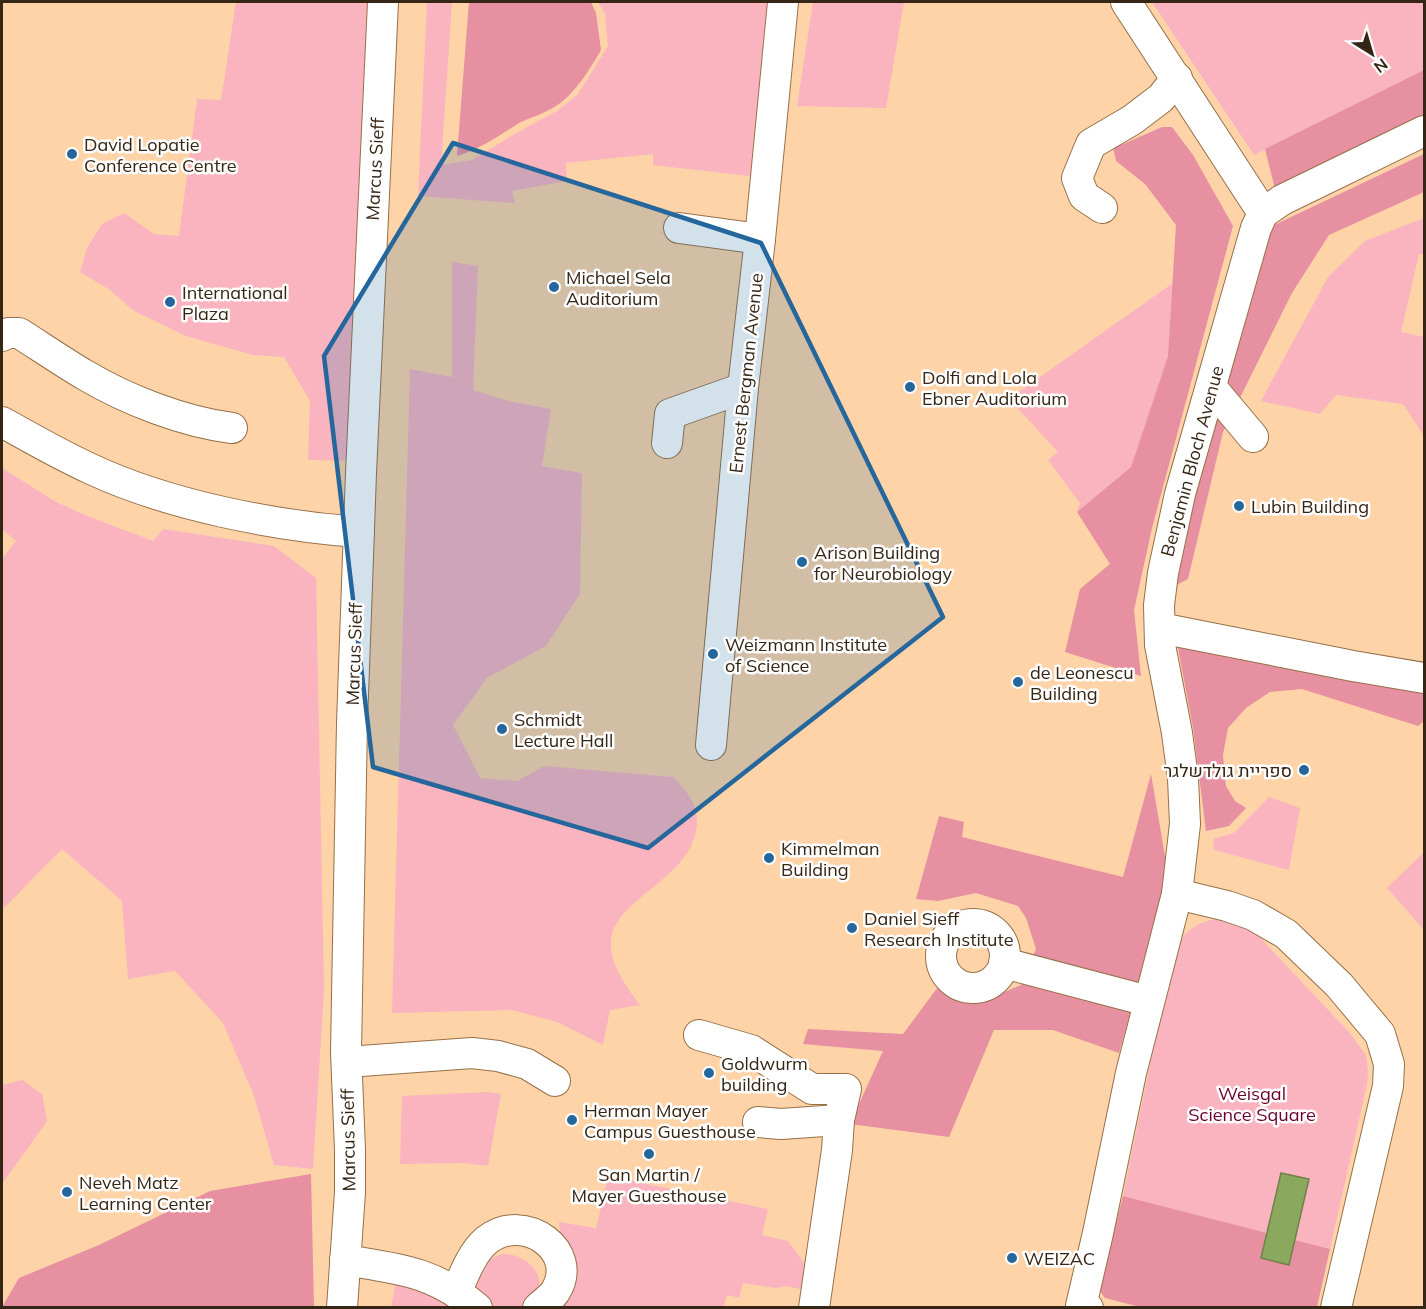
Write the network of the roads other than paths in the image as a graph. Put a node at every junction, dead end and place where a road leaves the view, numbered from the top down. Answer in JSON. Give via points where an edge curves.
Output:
{"nodes":[{"id":1,"x":383,"y":2,"type":"edge"},
{"id":2,"x":783,"y":2,"type":"edge"},
{"id":3,"x":1126,"y":2,"type":"edge"},
{"id":4,"x":1177,"y":78,"type":"junction"},
{"id":5,"x":1425,"y":131,"type":"edge"},
{"id":6,"x":1102,"y":208,"type":"dead end"},
{"id":7,"x":1263,"y":213,"type":"junction"},
{"id":8,"x":679,"y":228,"type":"dead end"},
{"id":9,"x":760,"y":239,"type":"junction"},
{"id":10,"x":2,"y":336,"type":"edge"},
{"id":11,"x":1211,"y":387,"type":"junction"},
{"id":12,"x":743,"y":388,"type":"junction"},
{"id":13,"x":2,"y":422,"type":"edge"},
{"id":14,"x":232,"y":428,"type":"dead end"},
{"id":15,"x":1253,"y":436,"type":"dead end"},
{"id":16,"x":667,"y":443,"type":"dead end"},
{"id":17,"x":359,"y":532,"type":"junction"},
{"id":18,"x":1160,"y":628,"type":"junction"},
{"id":19,"x":1425,"y":678,"type":"edge"},
{"id":20,"x":711,"y":745,"type":"dead end"},
{"id":21,"x":1177,"y":894,"type":"junction"},
{"id":22,"x":1004,"y":963,"type":"dead end"},
{"id":23,"x":1148,"y":1001,"type":"junction"},
{"id":24,"x":699,"y":1035,"type":"dead end"},
{"id":25,"x":347,"y":1062,"type":"junction"},
{"id":26,"x":555,"y":1081,"type":"dead end"},
{"id":27,"x":839,"y":1120,"type":"junction"},
{"id":28,"x":759,"y":1122,"type":"dead end"},
{"id":29,"x":345,"y":1260,"type":"junction"},
{"id":30,"x":467,"y":1299,"type":"edge"},
{"id":31,"x":342,"y":1308,"type":"edge"},
{"id":32,"x":538,"y":1308,"type":"edge"},
{"id":33,"x":814,"y":1308,"type":"edge"},
{"id":34,"x":1088,"y":1308,"type":"edge"},
{"id":35,"x":1336,"y":1308,"type":"edge"}],
"edges":[{"from":1,"to":17,"type":"street","name":"Marcus Sieff"},
{"from":2,"to":9,"type":"street","name":"Ernest Bergman Avenue"},
{"from":3,"to":4,"type":"street"},
{"from":4,"to":6,"type":"street","via":[[1161,98],[1139,115],[1090,144],[1077,178],[1084,196]]},
{"from":4,"to":7,"type":"street"},
{"from":5,"to":7,"type":"street","via":[[1282,200]]},
{"from":7,"to":11,"type":"street","name":"Benjamin Bloch Avenue"},
{"from":8,"to":9,"type":"street"},
{"from":9,"to":12,"type":"street","name":"Ernest Bergman Avenue"},
{"from":10,"to":14,"type":"street","via":[[19,333],[122,394],[186,418]]},
{"from":11,"to":15,"type":"street"},
{"from":11,"to":18,"type":"street","name":"Benjamin Bloch Avenue","via":[[1168,550],[1159,605]]},
{"from":12,"to":16,"type":"street","via":[[670,414]]},
{"from":12,"to":20,"type":"street","name":"Ernest Bergman Avenue"},
{"from":13,"to":17,"type":"street","via":[[91,470],[136,488],[270,521]]},
{"from":17,"to":25,"type":"street","name":"Marcus Sieff"},
{"from":18,"to":19,"type":"street"},
{"from":18,"to":21,"type":"street","name":"Benjamin Bloch Avenue","via":[[1183,778],[1185,824]]},
{"from":21,"to":23,"type":"street","name":"Benjamin Bloch Avenue"},
{"from":21,"to":35,"type":"street","via":[[1254,915],[1286,934],[1359,1009],[1380,1035],[1385,1048],[1388,1086]]},
{"from":22,"to":23,"type":"street"},
{"from":23,"to":34,"type":"street","name":"Benjamin Bloch Avenue","via":[[1081,1306]]},
{"from":24,"to":27,"type":"street","via":[[751,1050],[812,1089],[846,1089]]},
{"from":25,"to":26,"type":"street","via":[[472,1053],[527,1064]]},
{"from":25,"to":29,"type":"street","name":"Marcus Sieff","via":[[350,1150]]},
{"from":27,"to":28,"type":"street"},
{"from":27,"to":33,"type":"street"},
{"from":29,"to":30,"type":"street","via":[[425,1275]]},
{"from":29,"to":31,"type":"street","name":"Marcus Sieff"},
{"from":30,"to":32,"type":"street","via":[[478,1250],[488,1239],[527,1230],[547,1240],[561,1267],[554,1293]]}]}
